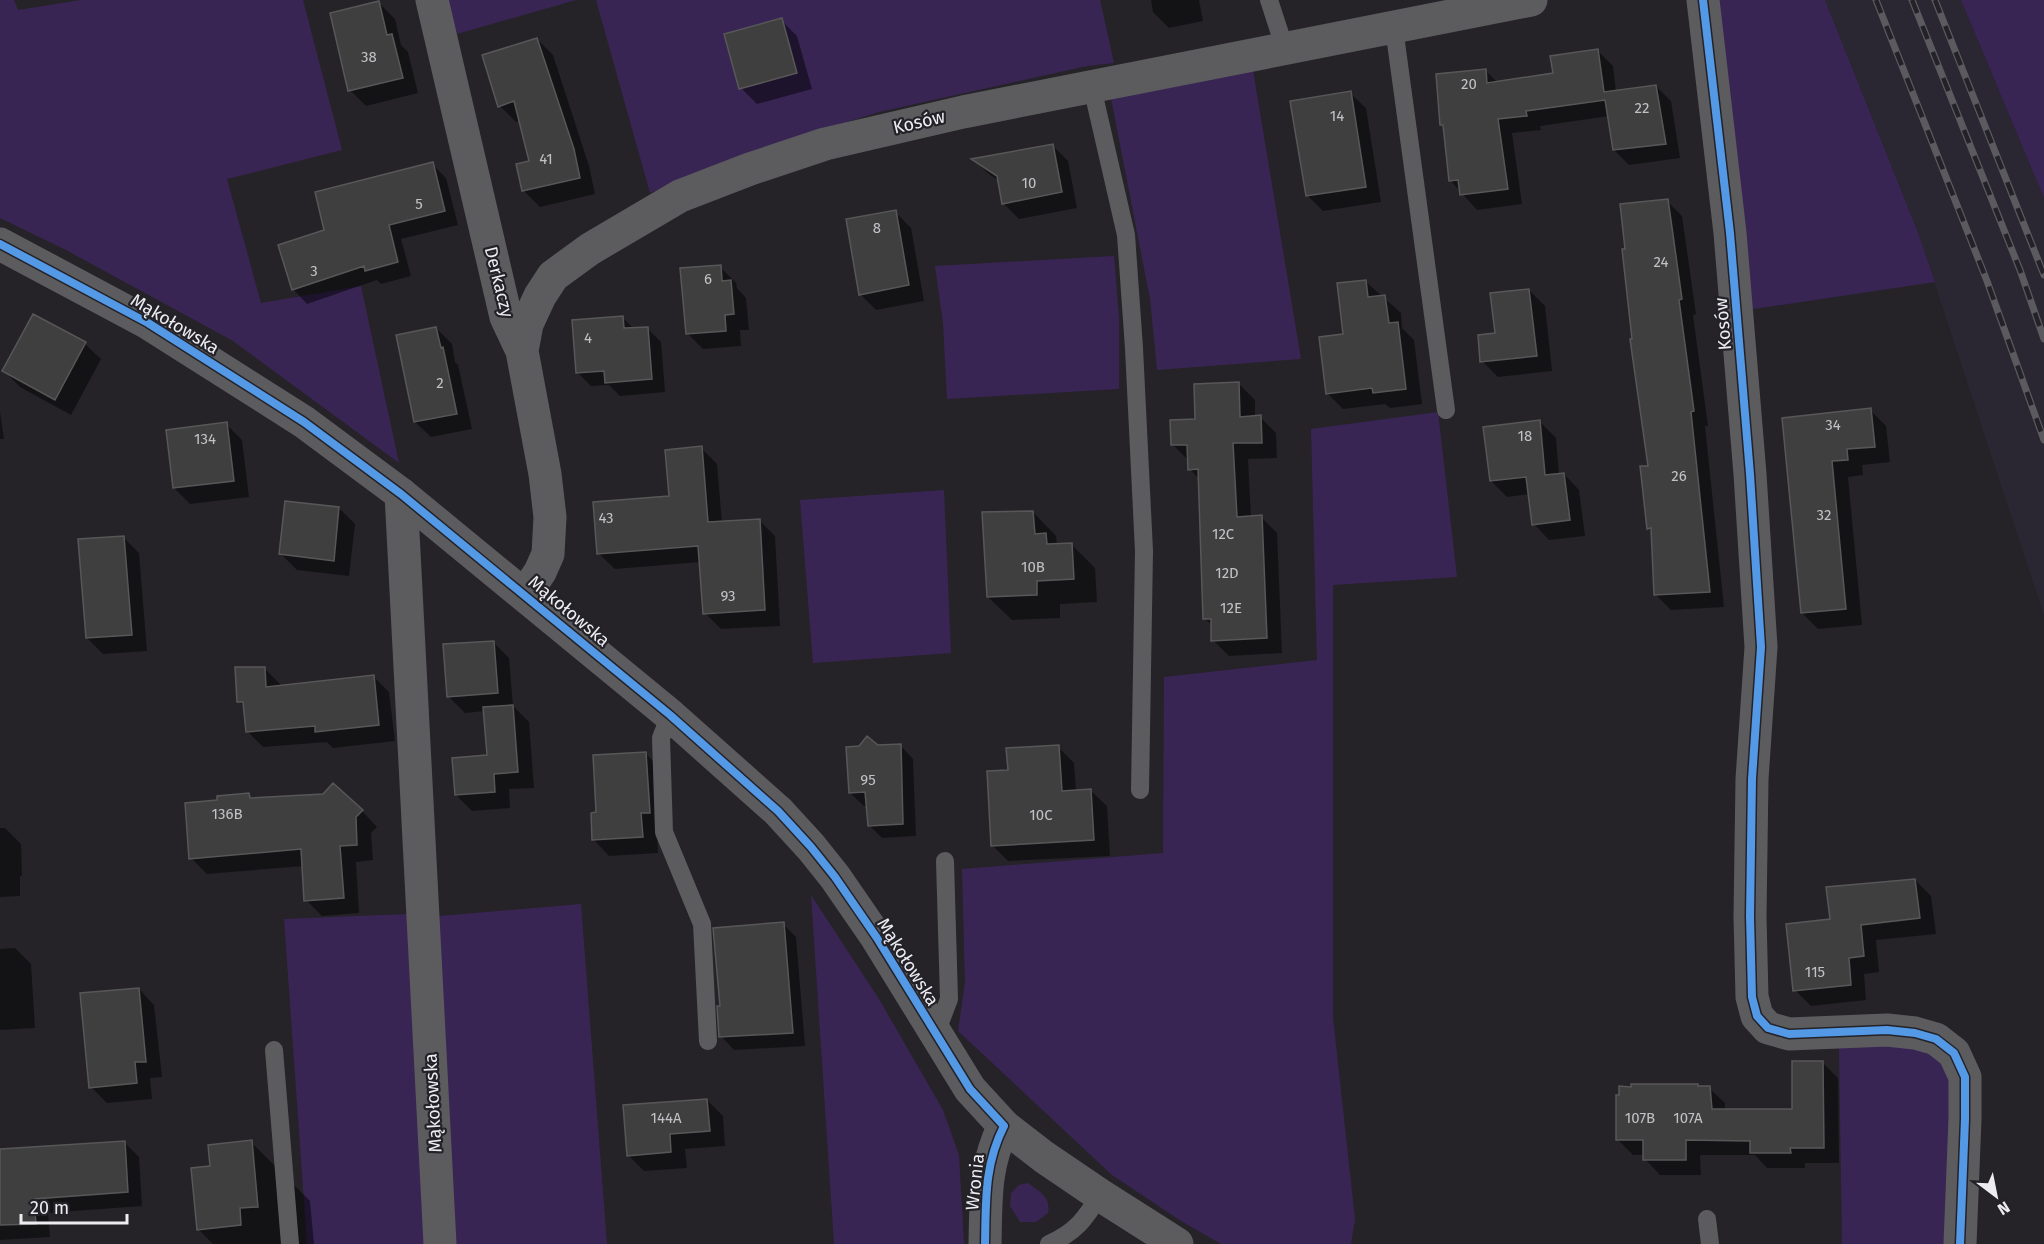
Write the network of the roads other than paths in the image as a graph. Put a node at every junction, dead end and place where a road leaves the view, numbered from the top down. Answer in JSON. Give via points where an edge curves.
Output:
{"nodes":[{"id":1,"x":432,"y":0,"type":"edge"},
{"id":2,"x":1269,"y":0,"type":"edge"},
{"id":3,"x":1531,"y":0,"type":"edge"},
{"id":4,"x":1703,"y":0,"type":"edge"},
{"id":5,"x":1394,"y":28,"type":"junction"},
{"id":6,"x":1285,"y":49,"type":"junction"},
{"id":7,"x":1092,"y":87,"type":"junction"},
{"id":8,"x":0,"y":244,"type":"edge"},
{"id":9,"x":522,"y":351,"type":"junction"},
{"id":10,"x":1446,"y":410,"type":"dead end"},
{"id":11,"x":401,"y":494,"type":"junction"},
{"id":12,"x":525,"y":594,"type":"junction"},
{"id":13,"x":670,"y":715,"type":"junction"},
{"id":14,"x":1140,"y":790,"type":"dead end"},
{"id":15,"x":945,"y":861,"type":"dead end"},
{"id":16,"x":935,"y":1036,"type":"junction"},
{"id":17,"x":708,"y":1041,"type":"dead end"},
{"id":18,"x":274,"y":1050,"type":"dead end"},
{"id":19,"x":1004,"y":1126,"type":"junction"},
{"id":20,"x":1100,"y":1195,"type":"junction"},
{"id":21,"x":1707,"y":1219,"type":"dead end"},
{"id":22,"x":290,"y":1244,"type":"edge"},
{"id":23,"x":440,"y":1244,"type":"edge"},
{"id":24,"x":985,"y":1244,"type":"edge"},
{"id":25,"x":1049,"y":1244,"type":"edge"},
{"id":26,"x":1177,"y":1244,"type":"edge"},
{"id":27,"x":1710,"y":1244,"type":"edge"},
{"id":28,"x":1960,"y":1244,"type":"edge"}],
"edges":[{"from":1,"to":9,"type":"street","name":"Derkaczy","via":[[506,317]]},
{"from":2,"to":6,"type":"lane"},
{"from":3,"to":5,"type":"street","name":"Kosów"},
{"from":4,"to":28,"type":"street","name":"Kosów","via":[[1730,233],[1761,647],[1752,779],[1752,997],[1757,1016],[1768,1028],[1789,1034],[1887,1030],[1915,1033],[1936,1039],[1954,1053],[1965,1077]]},
{"from":5,"to":6,"type":"street","name":"Kosów"},
{"from":5,"to":10,"type":"lane"},
{"from":6,"to":7,"type":"street","name":"Kosów"},
{"from":7,"to":9,"type":"street","name":"Kosów","via":[[825,144],[680,196],[590,249],[553,276],[527,324]]},
{"from":7,"to":14,"type":"lane","via":[[1126,235],[1144,551]]},
{"from":8,"to":11,"type":"street","name":"Mąkołowska","via":[[148,322],[304,422]]},
{"from":9,"to":12,"type":"street","name":"Derkaczy","via":[[550,517],[548,554]]},
{"from":11,"to":12,"type":"street","name":"Mąkołowska"},
{"from":11,"to":23,"type":"street","name":"Mąkołowska"},
{"from":12,"to":13,"type":"street","name":"Mąkołowska"},
{"from":13,"to":16,"type":"street","name":"Mąkołowska","via":[[778,811],[812,847],[877,938]]},
{"from":13,"to":17,"type":"lane","via":[[661,738],[664,832],[702,924]]},
{"from":15,"to":16,"type":"lane","via":[[949,999]]},
{"from":16,"to":19,"type":"street","name":"Mąkołowska","via":[[970,1089]]},
{"from":18,"to":22,"type":"lane"},
{"from":19,"to":20,"type":"street","name":"Mąkołowska"},
{"from":19,"to":24,"type":"street","name":"Wronia","via":[[994,1145],[987,1175]]},
{"from":20,"to":25,"type":"lane","via":[[1085,1220],[1070,1234]]},
{"from":20,"to":26,"type":"street","name":"Mąkołowska"},
{"from":21,"to":27,"type":"lane"}]}
